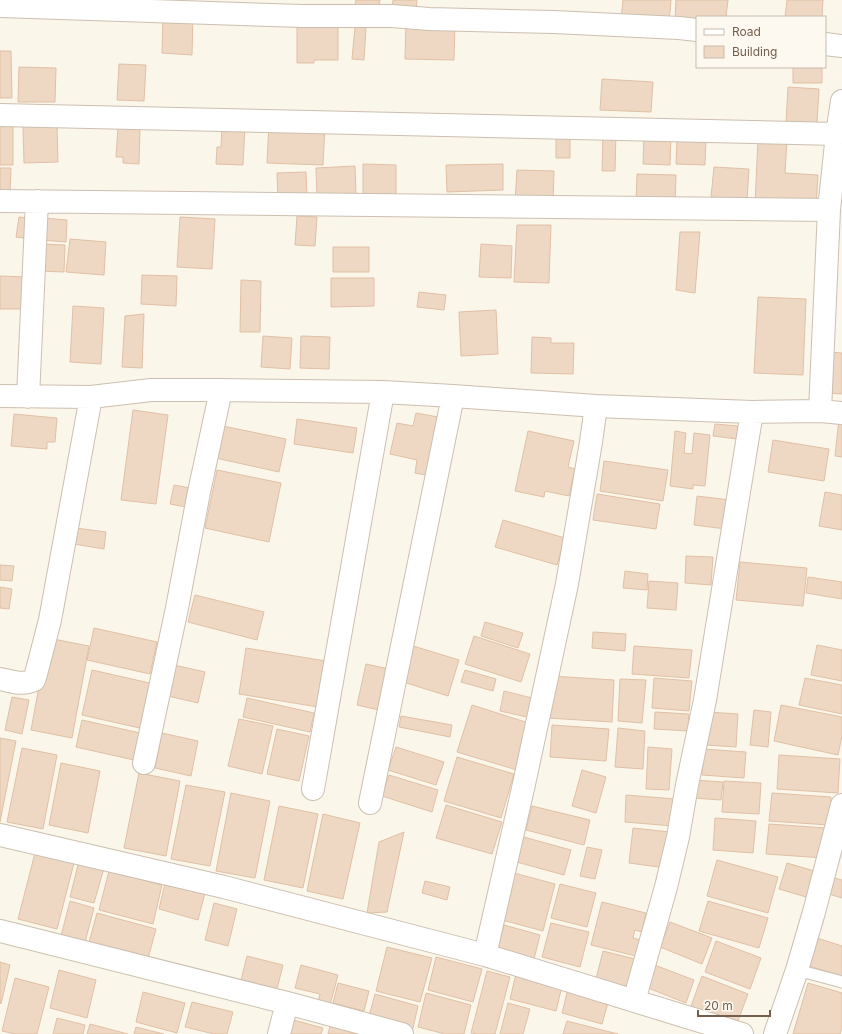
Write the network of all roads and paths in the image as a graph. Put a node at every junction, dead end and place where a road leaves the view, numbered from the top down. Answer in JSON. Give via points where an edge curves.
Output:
{"nodes":[{"id":1,"x":0,"y":6,"type":"edge"},
{"id":2,"x":696,"y":30,"type":"edge"},
{"id":3,"x":826,"y":44,"type":"edge"},
{"id":4,"x":842,"y":46,"type":"edge"},
{"id":5,"x":842,"y":101,"type":"edge"},
{"id":6,"x":0,"y":115,"type":"edge"},
{"id":7,"x":837,"y":134,"type":"junction"},
{"id":8,"x":0,"y":201,"type":"edge"},
{"id":9,"x":37,"y":201,"type":"junction"},
{"id":10,"x":829,"y":210,"type":"junction"},
{"id":11,"x":221,"y":390,"type":"junction"},
{"id":12,"x":383,"y":392,"type":"junction"},
{"id":13,"x":0,"y":396,"type":"edge"},
{"id":14,"x":453,"y":396,"type":"junction"},
{"id":15,"x":28,"y":397,"type":"junction"},
{"id":16,"x":91,"y":397,"type":"junction"},
{"id":17,"x":596,"y":406,"type":"junction"},
{"id":18,"x":820,"y":411,"type":"junction"},
{"id":19,"x":752,"y":412,"type":"junction"},
{"id":20,"x":842,"y":413,"type":"edge"},
{"id":21,"x":0,"y":679,"type":"edge"},
{"id":22,"x":144,"y":763,"type":"dead end"},
{"id":23,"x":313,"y":789,"type":"dead end"},
{"id":24,"x":370,"y":803,"type":"dead end"},
{"id":25,"x":842,"y":805,"type":"edge"},
{"id":26,"x":0,"y":834,"type":"edge"},
{"id":27,"x":0,"y":931,"type":"edge"},
{"id":28,"x":485,"y":955,"type":"junction"},
{"id":29,"x":797,"y":970,"type":"junction"},
{"id":30,"x":842,"y":982,"type":"edge"},
{"id":31,"x":634,"y":1001,"type":"junction"},
{"id":32,"x":287,"y":1003,"type":"junction"},
{"id":33,"x":279,"y":1034,"type":"edge"},
{"id":34,"x":402,"y":1034,"type":"edge"},
{"id":35,"x":742,"y":1034,"type":"edge"},
{"id":36,"x":775,"y":1034,"type":"edge"}],
"edges":[{"from":1,"to":2,"type":"street","via":[[304,16],[392,16]]},
{"from":3,"to":4,"type":"street"},
{"from":5,"to":7,"type":"street"},
{"from":6,"to":7,"type":"street"},
{"from":7,"to":10,"type":"street"},
{"from":8,"to":9,"type":"street"},
{"from":9,"to":10,"type":"street"},
{"from":9,"to":15,"type":"street"},
{"from":10,"to":18,"type":"street"},
{"from":11,"to":12,"type":"street"},
{"from":11,"to":16,"type":"street","via":[[151,390]]},
{"from":11,"to":22,"type":"street"},
{"from":12,"to":14,"type":"street"},
{"from":12,"to":23,"type":"street"},
{"from":13,"to":15,"type":"street"},
{"from":14,"to":17,"type":"street"},
{"from":14,"to":24,"type":"street"},
{"from":15,"to":16,"type":"street"},
{"from":16,"to":21,"type":"street","via":[[50,620],[36,674],[34,680],[22,684]]},
{"from":17,"to":19,"type":"street"},
{"from":17,"to":28,"type":"street","via":[[567,584]]},
{"from":18,"to":19,"type":"street"},
{"from":18,"to":20,"type":"street"},
{"from":19,"to":31,"type":"street","via":[[705,700],[678,837]]},
{"from":25,"to":29,"type":"street"},
{"from":26,"to":28,"type":"street","via":[[224,887]]},
{"from":27,"to":32,"type":"street"},
{"from":28,"to":31,"type":"street"},
{"from":29,"to":30,"type":"lane"},
{"from":29,"to":36,"type":"street"},
{"from":31,"to":35,"type":"street"},
{"from":32,"to":33,"type":"street"},
{"from":32,"to":34,"type":"street"}]}
